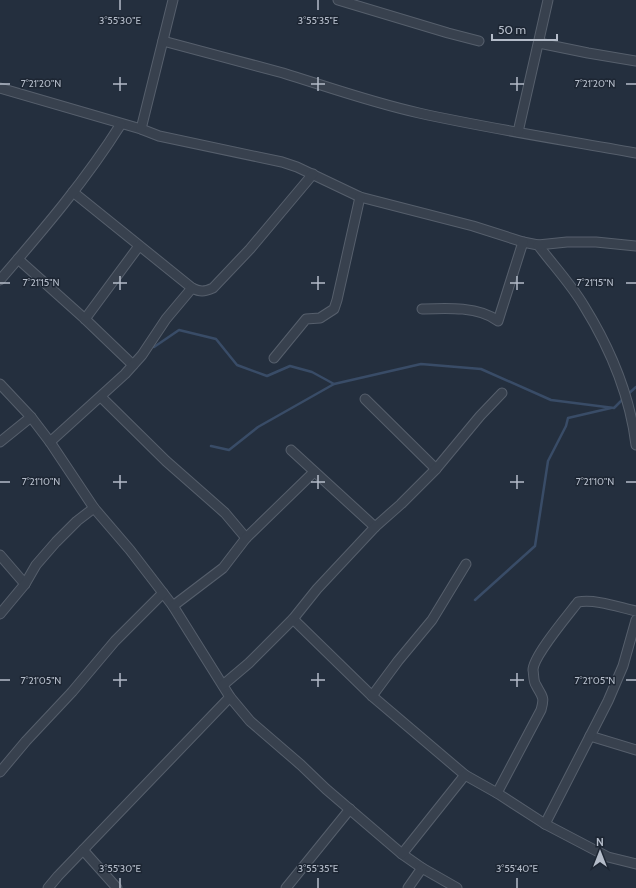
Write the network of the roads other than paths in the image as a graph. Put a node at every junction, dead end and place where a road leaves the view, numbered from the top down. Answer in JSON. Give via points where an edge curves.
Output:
{"nodes":[{"id":1,"x":173,"y":0,"type":"edge"},
{"id":2,"x":338,"y":0,"type":"edge"},
{"id":3,"x":548,"y":0,"type":"edge"},
{"id":4,"x":163,"y":41,"type":"junction"},
{"id":5,"x":479,"y":41,"type":"dead end"},
{"id":6,"x":539,"y":43,"type":"junction"},
{"id":7,"x":636,"y":61,"type":"edge"},
{"id":8,"x":0,"y":88,"type":"edge"},
{"id":9,"x":120,"y":124,"type":"junction"},
{"id":10,"x":141,"y":129,"type":"junction"},
{"id":11,"x":518,"y":132,"type":"junction"},
{"id":12,"x":636,"y":153,"type":"edge"},
{"id":13,"x":313,"y":174,"type":"junction"},
{"id":14,"x":73,"y":192,"type":"junction"},
{"id":15,"x":360,"y":197,"type":"junction"},
{"id":16,"x":523,"y":242,"type":"junction"},
{"id":17,"x":538,"y":245,"type":"junction"},
{"id":18,"x":139,"y":246,"type":"junction"},
{"id":19,"x":636,"y":246,"type":"edge"},
{"id":20,"x":18,"y":259,"type":"junction"},
{"id":21,"x":0,"y":280,"type":"edge"},
{"id":22,"x":192,"y":288,"type":"junction"},
{"id":23,"x":422,"y":309,"type":"dead end"},
{"id":24,"x":85,"y":320,"type":"junction"},
{"id":25,"x":274,"y":358,"type":"dead end"},
{"id":26,"x":133,"y":365,"type":"junction"},
{"id":27,"x":0,"y":384,"type":"edge"},
{"id":28,"x":502,"y":393,"type":"dead end"},
{"id":29,"x":100,"y":397,"type":"junction"},
{"id":30,"x":365,"y":399,"type":"dead end"},
{"id":31,"x":31,"y":416,"type":"junction"},
{"id":32,"x":0,"y":442,"type":"edge"},
{"id":33,"x":50,"y":442,"type":"junction"},
{"id":34,"x":636,"y":445,"type":"edge"},
{"id":35,"x":291,"y":450,"type":"dead end"},
{"id":36,"x":436,"y":469,"type":"junction"},
{"id":37,"x":314,"y":472,"type":"junction"},
{"id":38,"x":94,"y":508,"type":"junction"},
{"id":39,"x":375,"y":527,"type":"junction"},
{"id":40,"x":246,"y":538,"type":"junction"},
{"id":41,"x":0,"y":555,"type":"edge"},
{"id":42,"x":466,"y":564,"type":"dead end"},
{"id":43,"x":25,"y":584,"type":"junction"},
{"id":44,"x":163,"y":593,"type":"junction"},
{"id":45,"x":173,"y":606,"type":"junction"},
{"id":46,"x":636,"y":611,"type":"edge"},
{"id":47,"x":0,"y":614,"type":"edge"},
{"id":48,"x":293,"y":619,"type":"junction"},
{"id":49,"x":636,"y":620,"type":"edge"},
{"id":50,"x":223,"y":685,"type":"junction"},
{"id":51,"x":372,"y":696,"type":"junction"},
{"id":52,"x":230,"y":697,"type":"junction"},
{"id":53,"x":590,"y":736,"type":"junction"},
{"id":54,"x":636,"y":750,"type":"edge"},
{"id":55,"x":0,"y":772,"type":"edge"},
{"id":56,"x":465,"y":775,"type":"junction"},
{"id":57,"x":497,"y":793,"type":"junction"},
{"id":58,"x":350,"y":809,"type":"junction"},
{"id":59,"x":546,"y":824,"type":"junction"},
{"id":60,"x":82,"y":850,"type":"junction"},
{"id":61,"x":402,"y":854,"type":"junction"},
{"id":62,"x":636,"y":864,"type":"edge"},
{"id":63,"x":422,"y":868,"type":"junction"},
{"id":64,"x":48,"y":888,"type":"edge"},
{"id":65,"x":117,"y":888,"type":"edge"},
{"id":66,"x":286,"y":888,"type":"edge"},
{"id":67,"x":408,"y":888,"type":"edge"},
{"id":68,"x":457,"y":888,"type":"edge"}],
"edges":[{"from":1,"to":4,"type":"street"},
{"from":2,"to":5,"type":"street"},
{"from":3,"to":6,"type":"street"},
{"from":4,"to":10,"type":"street"},
{"from":4,"to":11,"type":"street","via":[[418,113]]},
{"from":6,"to":7,"type":"street"},
{"from":6,"to":11,"type":"street"},
{"from":8,"to":9,"type":"street"},
{"from":9,"to":10,"type":"street"},
{"from":9,"to":14,"type":"street"},
{"from":10,"to":13,"type":"street","via":[[159,136],[282,162]]},
{"from":11,"to":12,"type":"street"},
{"from":13,"to":15,"type":"street"},
{"from":13,"to":22,"type":"street","via":[[250,249],[213,288],[199,292]]},
{"from":14,"to":18,"type":"street"},
{"from":14,"to":20,"type":"street"},
{"from":15,"to":16,"type":"street","via":[[474,226]]},
{"from":15,"to":25,"type":"street","via":[[334,309],[320,318],[306,320]]},
{"from":16,"to":17,"type":"street"},
{"from":16,"to":23,"type":"street","via":[[498,321],[470,310],[449,307]]},
{"from":17,"to":19,"type":"street","via":[[596,242]]},
{"from":17,"to":34,"type":"street","via":[[584,305],[598,330],[629,405]]},
{"from":18,"to":22,"type":"street"},
{"from":18,"to":24,"type":"street"},
{"from":20,"to":21,"type":"street"},
{"from":20,"to":24,"type":"street"},
{"from":22,"to":26,"type":"street"},
{"from":24,"to":26,"type":"street"},
{"from":26,"to":29,"type":"street"},
{"from":27,"to":31,"type":"street"},
{"from":28,"to":36,"type":"street"},
{"from":29,"to":33,"type":"street"},
{"from":29,"to":40,"type":"street","via":[[166,461],[225,513]]},
{"from":30,"to":36,"type":"street"},
{"from":31,"to":32,"type":"street"},
{"from":31,"to":33,"type":"street"},
{"from":33,"to":38,"type":"street"},
{"from":35,"to":37,"type":"street"},
{"from":36,"to":39,"type":"street"},
{"from":37,"to":39,"type":"street"},
{"from":37,"to":40,"type":"street"},
{"from":38,"to":43,"type":"street","via":[[56,542],[36,565]]},
{"from":38,"to":44,"type":"street"},
{"from":39,"to":48,"type":"street","via":[[317,589]]},
{"from":40,"to":45,"type":"street","via":[[223,568]]},
{"from":41,"to":43,"type":"street"},
{"from":42,"to":51,"type":"street","via":[[432,620]]},
{"from":43,"to":47,"type":"street"},
{"from":44,"to":45,"type":"street"},
{"from":44,"to":55,"type":"street","via":[[115,640]]},
{"from":45,"to":50,"type":"street"},
{"from":46,"to":57,"type":"street","via":[[598,603],[578,602],[551,636],[533,667],[535,684],[544,700],[541,710]]},
{"from":48,"to":50,"type":"street"},
{"from":48,"to":51,"type":"street"},
{"from":49,"to":53,"type":"street","via":[[623,666]]},
{"from":50,"to":52,"type":"street"},
{"from":51,"to":56,"type":"street"},
{"from":52,"to":58,"type":"street","via":[[250,721]]},
{"from":52,"to":60,"type":"street"},
{"from":53,"to":54,"type":"street"},
{"from":53,"to":59,"type":"street"},
{"from":56,"to":57,"type":"street"},
{"from":56,"to":61,"type":"street"},
{"from":57,"to":59,"type":"street"},
{"from":58,"to":61,"type":"street"},
{"from":58,"to":66,"type":"street"},
{"from":59,"to":62,"type":"street","via":[[608,857]]},
{"from":60,"to":64,"type":"street"},
{"from":60,"to":65,"type":"street"},
{"from":61,"to":63,"type":"street"},
{"from":63,"to":67,"type":"street"},
{"from":63,"to":68,"type":"street"}]}
